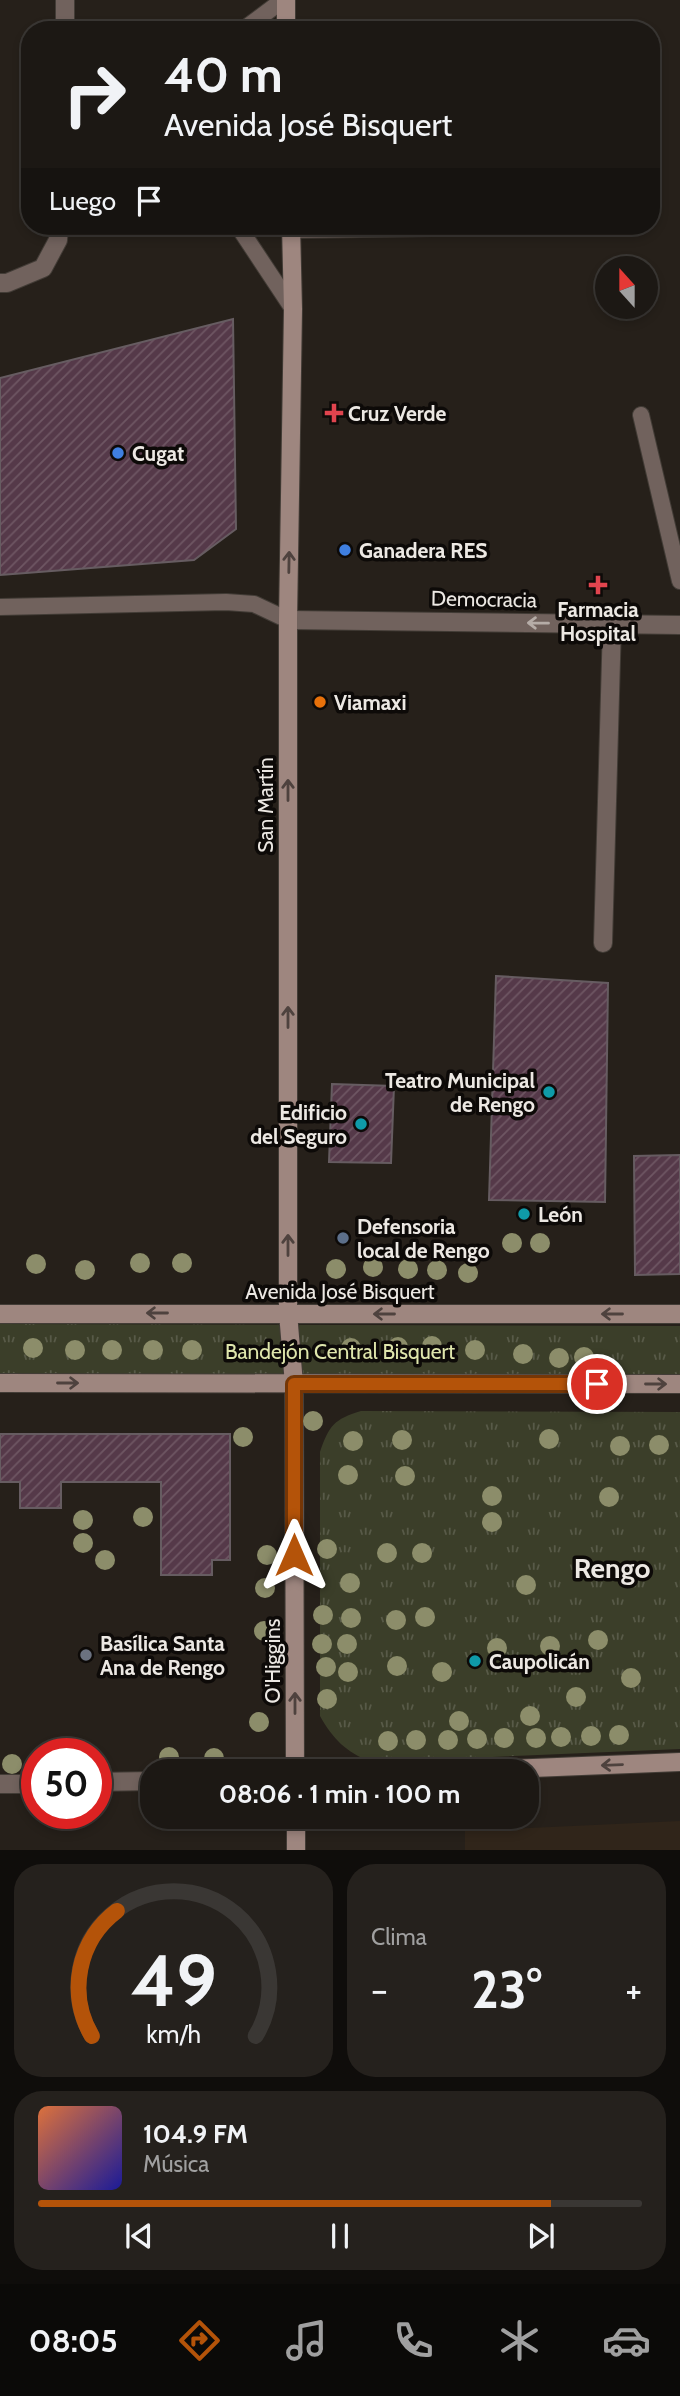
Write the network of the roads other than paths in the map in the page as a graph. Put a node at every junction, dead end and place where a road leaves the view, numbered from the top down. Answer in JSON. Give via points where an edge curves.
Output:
{"nodes":[{"id":1,"x":65,"y":0,"type":"edge"},
{"id":2,"x":284,"y":0,"type":"edge"},
{"id":3,"x":65,"y":21,"type":"edge"},
{"id":4,"x":255,"y":21,"type":"edge"},
{"id":5,"x":285,"y":21,"type":"edge"},
{"id":6,"x":58,"y":235,"type":"edge"},
{"id":7,"x":244,"y":235,"type":"edge"},
{"id":8,"x":291,"y":235,"type":"edge"},
{"id":9,"x":0,"y":283,"type":"edge"},
{"id":10,"x":293,"y":309,"type":"junction"},
{"id":11,"x":641,"y":415,"type":"dead end"},
{"id":12,"x":680,"y":581,"type":"edge"},
{"id":13,"x":0,"y":607,"type":"edge"},
{"id":14,"x":288,"y":620,"type":"junction"},
{"id":15,"x":612,"y":624,"type":"junction"},
{"id":16,"x":680,"y":625,"type":"edge"},
{"id":17,"x":603,"y":943,"type":"dead end"},
{"id":18,"x":288,"y":1313,"type":"junction"},
{"id":19,"x":0,"y":1314,"type":"edge"},
{"id":20,"x":680,"y":1314,"type":"edge"},
{"id":21,"x":0,"y":1383,"type":"edge"},
{"id":22,"x":294,"y":1384,"type":"junction"},
{"id":23,"x":680,"y":1384,"type":"edge"},
{"id":24,"x":295,"y":1759,"type":"edge"},
{"id":25,"x":680,"y":1762,"type":"edge"},
{"id":26,"x":539,"y":1768,"type":"edge"},
{"id":27,"x":140,"y":1781,"type":"edge"},
{"id":28,"x":112,"y":1782,"type":"edge"},
{"id":29,"x":0,"y":1784,"type":"edge"},
{"id":30,"x":21,"y":1784,"type":"edge"},
{"id":31,"x":296,"y":1829,"type":"edge"},
{"id":32,"x":296,"y":1850,"type":"edge"}],
"edges":[{"from":1,"to":3,"type":"street"},
{"from":2,"to":4,"type":"lane"},
{"from":2,"to":5,"type":"main road"},
{"from":6,"to":9,"type":"street","via":[[43,268]]},
{"from":7,"to":10,"type":"lane"},
{"from":8,"to":10,"type":"main road","name":"San Martín"},
{"from":14,"to":10,"type":"main road","name":"San Martín","one_way":true},
{"from":11,"to":12,"type":"lane"},
{"from":13,"to":14,"type":"lane","via":[[226,602],[254,604]]},
{"from":15,"to":14,"type":"street","name":"Democracia","one_way":true},
{"from":18,"to":14,"type":"main road","name":"San Martín","one_way":true},
{"from":15,"to":16,"type":"street","name":"Democracia"},
{"from":15,"to":17,"type":"street"},
{"from":18,"to":19,"type":"main road","name":"Avenida José Bisquert","one_way":true},
{"from":20,"to":18,"type":"main road","name":"Avenida José Bisquert","one_way":true},
{"from":18,"to":22,"type":"main road","name":"San Martín"},
{"from":21,"to":22,"type":"main road","one_way":true},
{"from":22,"to":23,"type":"main road","one_way":true},
{"from":24,"to":22,"type":"main road","name":"O'Higgins","one_way":true},
{"from":25,"to":26,"type":"main road","one_way":true},
{"from":27,"to":28,"type":"street"},
{"from":29,"to":30,"type":"street"},
{"from":31,"to":32,"type":"main road"}]}
